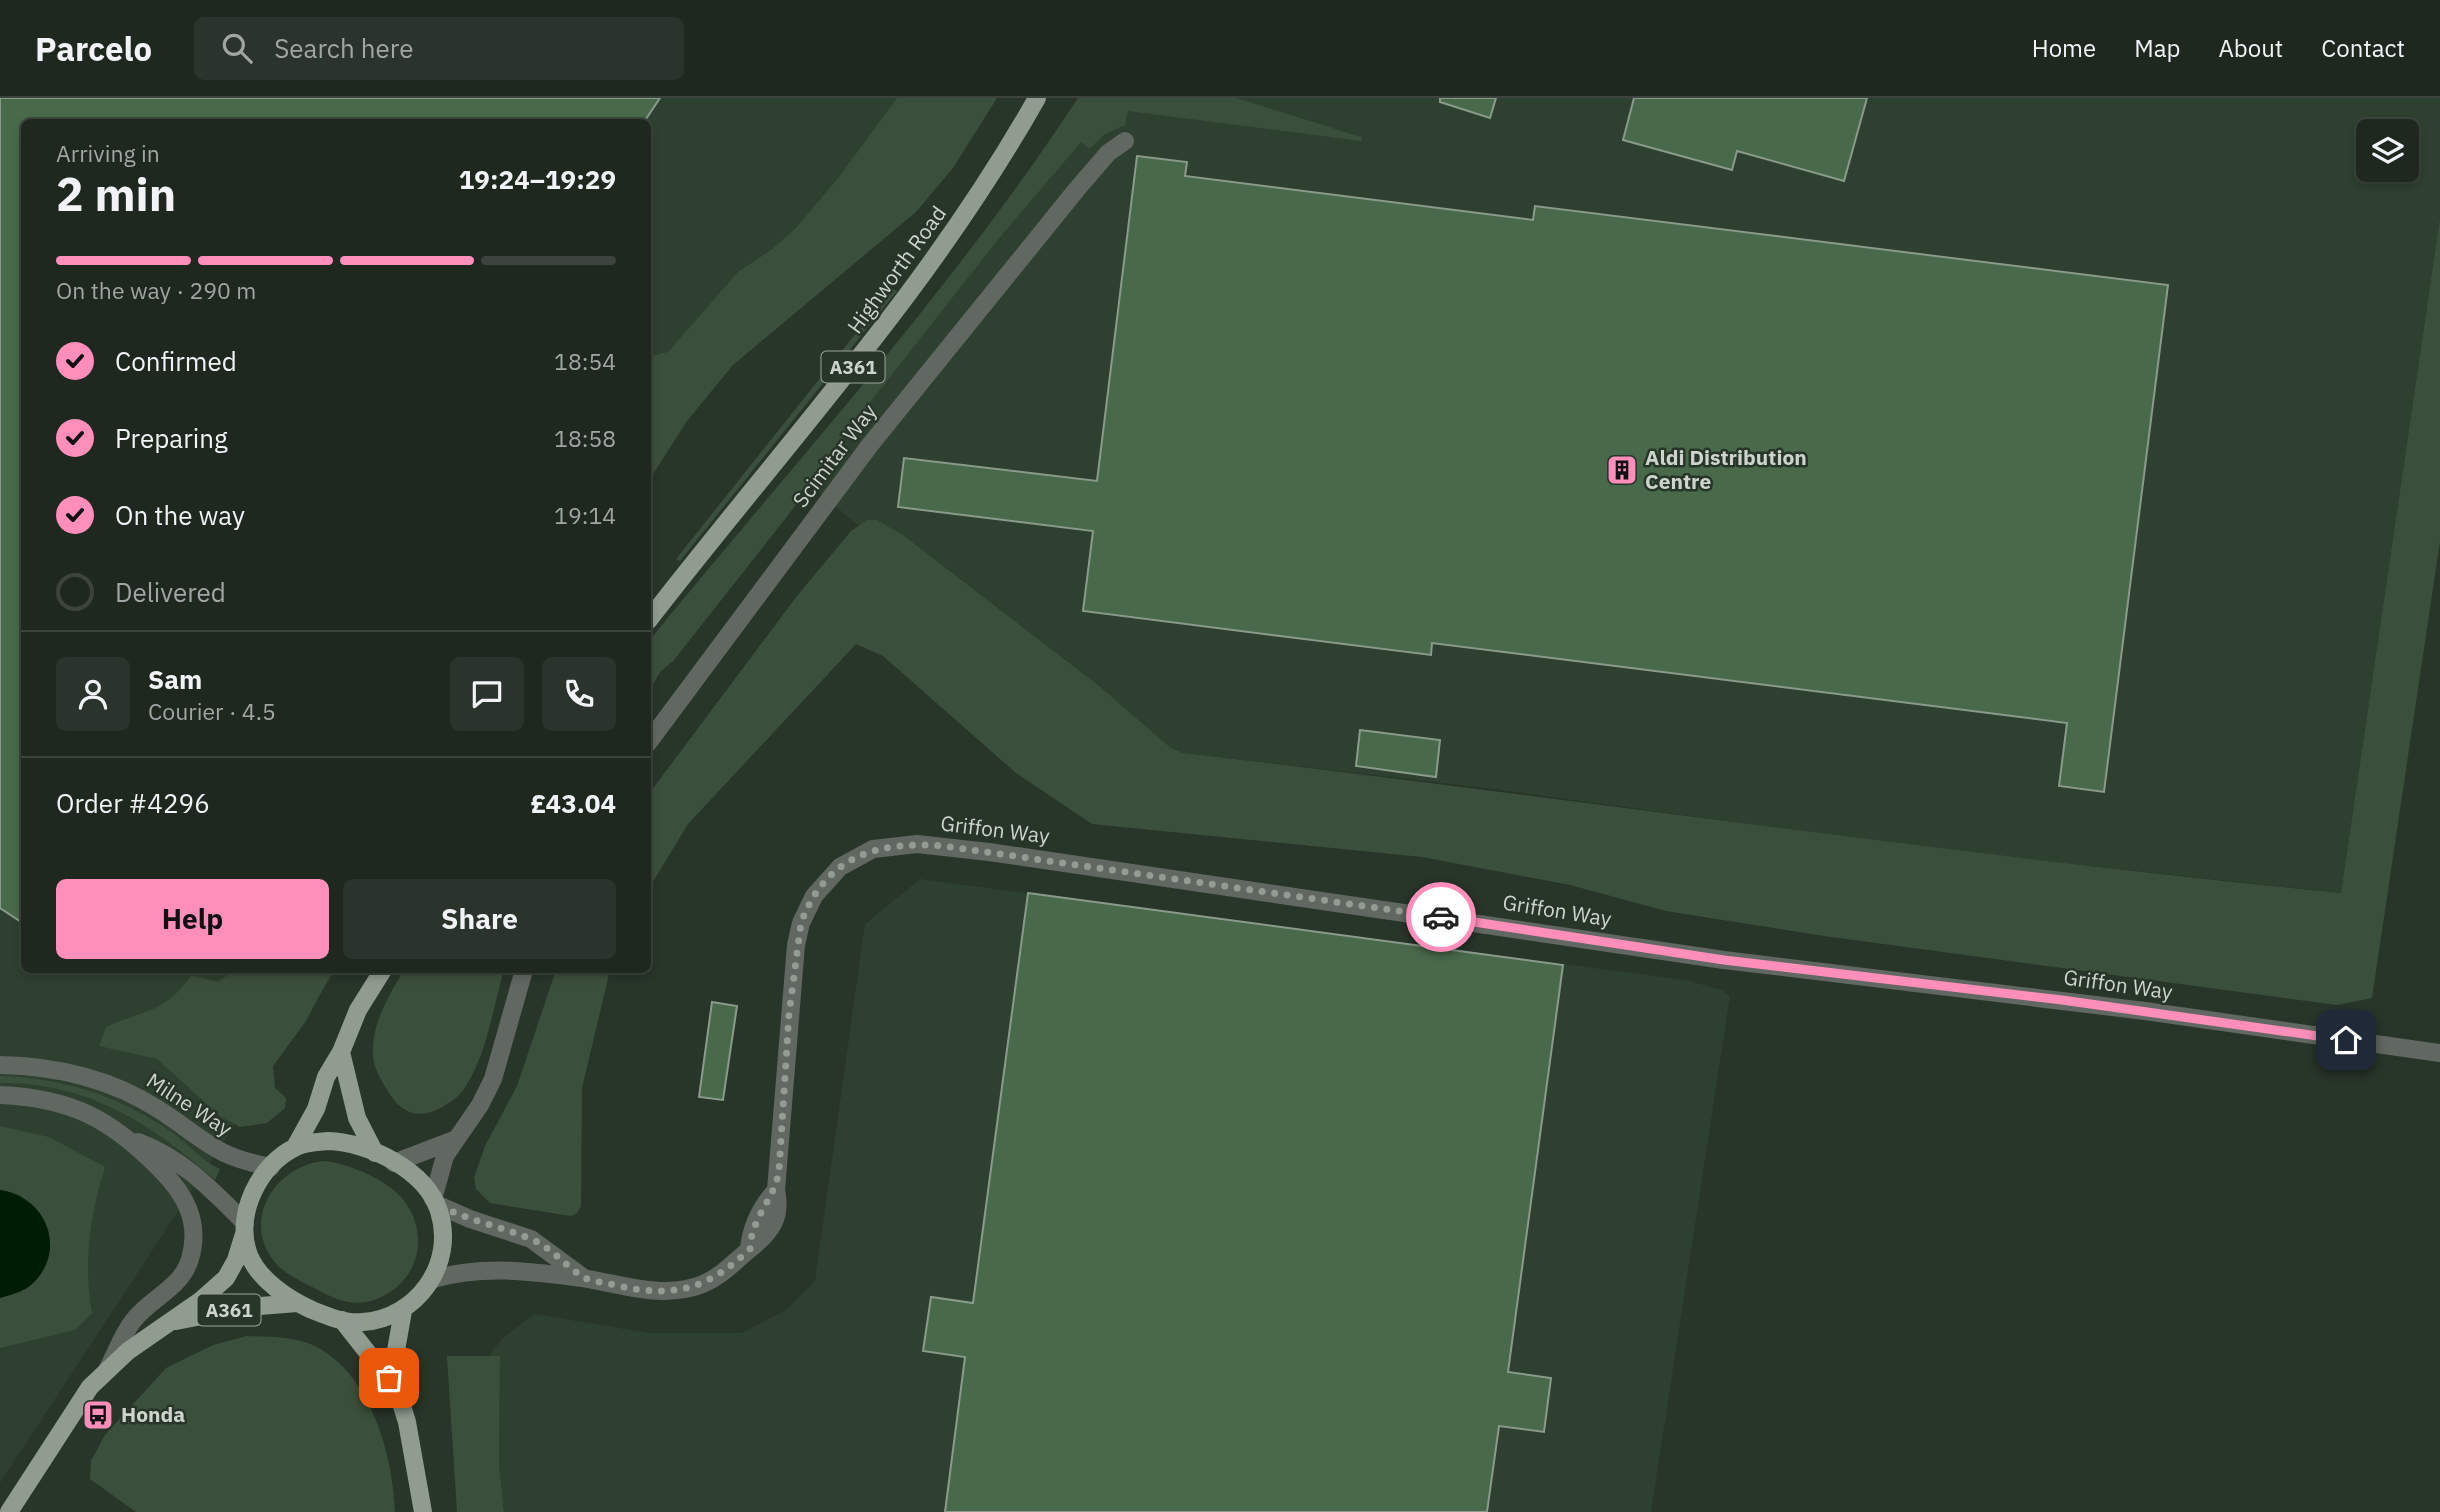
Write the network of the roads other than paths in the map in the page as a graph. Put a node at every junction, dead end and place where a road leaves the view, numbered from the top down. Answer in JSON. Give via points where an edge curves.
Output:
{"nodes":[{"id":1,"x":1037,"y":98,"type":"edge"},
{"id":2,"x":1125,"y":141,"type":"dead end"},
{"id":3,"x":651,"y":617,"type":"edge"},
{"id":4,"x":651,"y":739,"type":"edge"},
{"id":5,"x":381,"y":973,"type":"edge"},
{"id":6,"x":523,"y":973,"type":"edge"},
{"id":7,"x":341,"y":1052,"type":"junction"},
{"id":8,"x":2440,"y":1053,"type":"edge"},
{"id":9,"x":0,"y":1065,"type":"edge"},
{"id":10,"x":0,"y":1095,"type":"edge"},
{"id":11,"x":131,"y":1139,"type":"junction"},
{"id":12,"x":454,"y":1140,"type":"junction"},
{"id":13,"x":295,"y":1147,"type":"junction"},
{"id":14,"x":375,"y":1153,"type":"junction"},
{"id":15,"x":394,"y":1163,"type":"junction"},
{"id":16,"x":271,"y":1167,"type":"junction"},
{"id":17,"x":435,"y":1202,"type":"junction"},
{"id":18,"x":244,"y":1228,"type":"junction"},
{"id":19,"x":584,"y":1278,"type":"junction"},
{"id":20,"x":433,"y":1279,"type":"junction"},
{"id":21,"x":297,"y":1303,"type":"junction"},
{"id":22,"x":403,"y":1311,"type":"junction"},
{"id":23,"x":342,"y":1320,"type":"junction"},
{"id":24,"x":163,"y":1325,"type":"junction"},
{"id":25,"x":108,"y":1368,"type":"junction"},
{"id":26,"x":397,"y":1390,"type":"junction"},
{"id":27,"x":9,"y":1512,"type":"edge"},
{"id":28,"x":423,"y":1512,"type":"edge"}],
"edges":[{"from":1,"to":3,"type":"main road","name":"Highworth Road","number":"A361","via":[[984,188],[903,305]]},
{"from":2,"to":4,"type":"street","name":"Scimitar Way","via":[[1108,153],[1077,189],[870,445]]},
{"from":5,"to":7,"type":"main road","via":[[358,1010]]},
{"from":6,"to":12,"type":"street","via":[[493,1079]]},
{"from":7,"to":13,"type":"main road"},
{"from":7,"to":14,"type":"main road","via":[[357,1118]]},
{"from":8,"to":19,"type":"street","name":"Griffon Way","via":[[2131,1009],[1724,960],[989,852],[895,844],[873,849],[840,867],[814,896],[801,923],[776,1191],[750,1232],[750,1249],[716,1277],[687,1289],[655,1291]]},
{"from":9,"to":16,"type":"street","name":"Milne Way","via":[[55,1069],[112,1086],[158,1109],[221,1153]]},
{"from":10,"to":11,"type":"street","via":[[69,1107]]},
{"from":11,"to":18,"type":"street","via":[[165,1152],[191,1169]]},
{"from":11,"to":25,"type":"street","via":[[182,1193],[193,1224],[193,1244],[184,1272],[132,1322]]},
{"from":12,"to":15,"type":"street"},
{"from":12,"to":17,"type":"street","via":[[441,1165]]},
{"from":13,"to":14,"type":"main road","via":[[343,1141]]},
{"from":13,"to":16,"type":"main road"},
{"from":14,"to":15,"type":"main road"},
{"from":15,"to":17,"type":"main road","via":[[411,1174]]},
{"from":16,"to":18,"type":"main road","via":[[253,1191]]},
{"from":17,"to":19,"type":"street","name":"Griffon Way","via":[[531,1239]]},
{"from":17,"to":20,"type":"main road","via":[[442,1247]]},
{"from":18,"to":21,"type":"main road","via":[[257,1269]]},
{"from":18,"to":24,"type":"main road","number":"A361","via":[[226,1278]]},
{"from":19,"to":20,"type":"street","name":"Griffon Way","via":[[492,1269]]},
{"from":20,"to":22,"type":"main road"},
{"from":21,"to":23,"type":"main road"},
{"from":21,"to":24,"type":"main road","number":"A361","via":[[248,1307]]},
{"from":22,"to":23,"type":"main road","via":[[361,1323]]},
{"from":22,"to":26,"type":"main road","via":[[395,1356]]},
{"from":23,"to":26,"type":"main road"},
{"from":24,"to":25,"type":"main road","number":"A361"},
{"from":25,"to":27,"type":"main road","number":"A361","via":[[73,1411]]},
{"from":26,"to":28,"type":"main road"}]}
